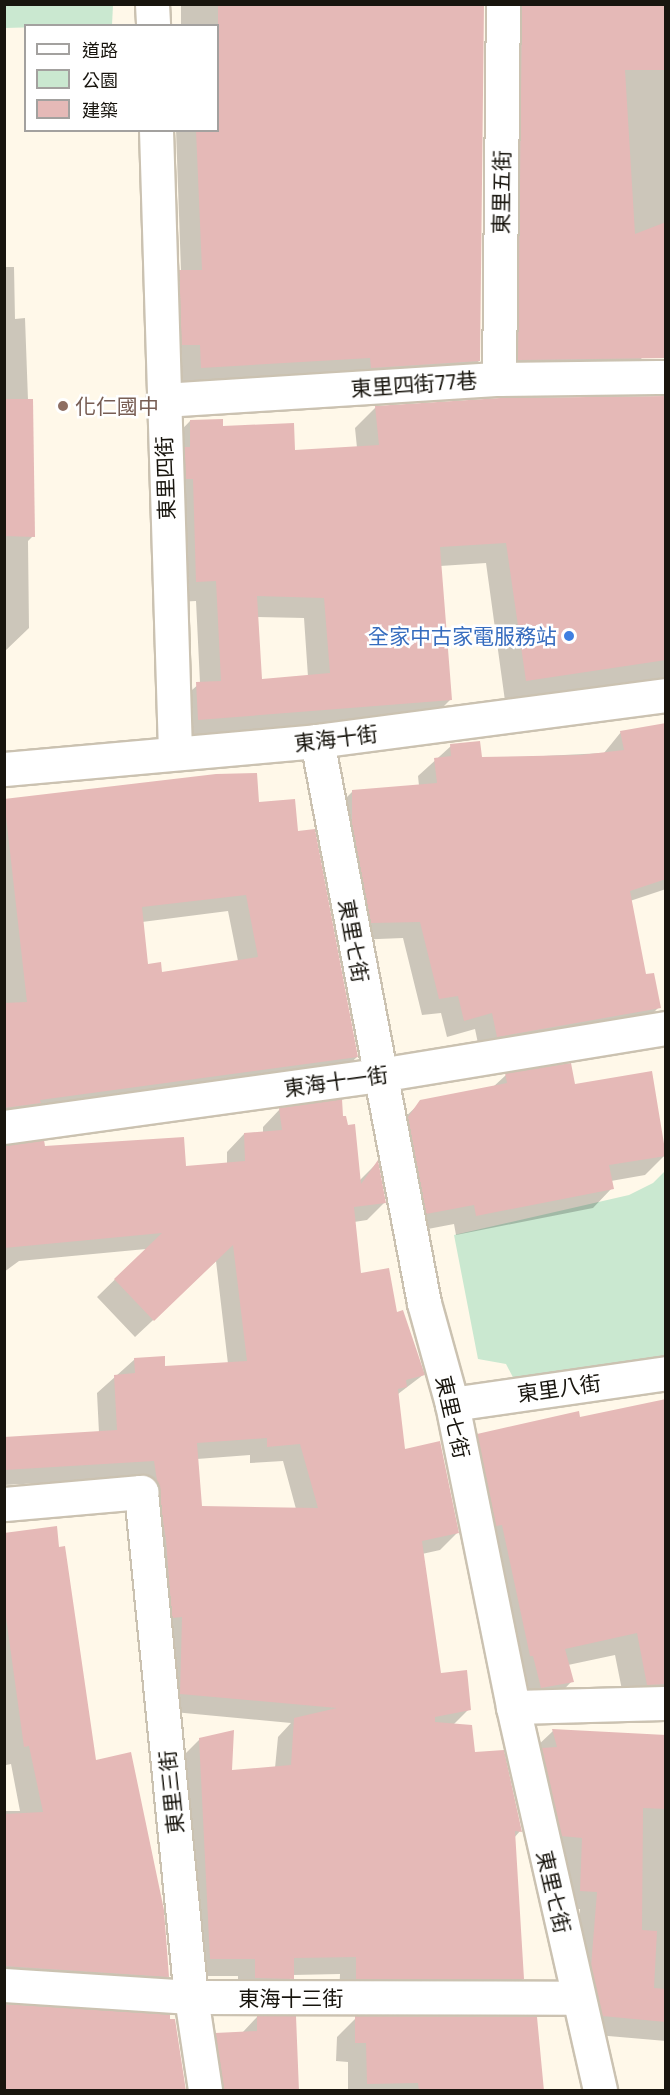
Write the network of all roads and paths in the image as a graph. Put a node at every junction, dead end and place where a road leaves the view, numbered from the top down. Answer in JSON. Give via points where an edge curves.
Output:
{"nodes":[{"id":1,"x":152,"y":4,"type":"edge"},
{"id":2,"x":503,"y":4,"type":"edge"},
{"id":3,"x":153,"y":24,"type":"edge"},
{"id":4,"x":156,"y":132,"type":"edge"},
{"id":5,"x":666,"y":377,"type":"edge"},
{"id":6,"x":499,"y":379,"type":"junction"},
{"id":7,"x":163,"y":400,"type":"junction"},
{"id":8,"x":666,"y":695,"type":"edge"},
{"id":9,"x":317,"y":741,"type":"junction"},
{"id":10,"x":175,"y":753,"type":"junction"},
{"id":11,"x":4,"y":769,"type":"edge"},
{"id":12,"x":666,"y":1028,"type":"edge"},
{"id":13,"x":379,"y":1076,"type":"junction"},
{"id":14,"x":4,"y":1127,"type":"edge"},
{"id":15,"x":666,"y":1373,"type":"edge"},
{"id":16,"x":452,"y":1404,"type":"junction"},
{"id":17,"x":4,"y":1504,"type":"edge"},
{"id":18,"x":666,"y":1703,"type":"edge"},
{"id":19,"x":513,"y":1707,"type":"junction"},
{"id":20,"x":4,"y":1985,"type":"edge"},
{"id":21,"x":191,"y":1998,"type":"junction"},
{"id":22,"x":578,"y":1998,"type":"junction"},
{"id":23,"x":205,"y":2091,"type":"edge"},
{"id":24,"x":600,"y":2091,"type":"edge"}],
"edges":[{"from":1,"to":3,"type":"street"},
{"from":2,"to":6,"type":"street","name":"東里五街"},
{"from":4,"to":7,"type":"street","name":"東里四街"},
{"from":5,"to":6,"type":"street","name":"東里四街77巷"},
{"from":6,"to":7,"type":"street","name":"東里四街77巷"},
{"from":7,"to":10,"type":"street","name":"東里四街"},
{"from":8,"to":9,"type":"street","name":"東海十街"},
{"from":9,"to":10,"type":"street","name":"東海十街"},
{"from":9,"to":13,"type":"street","name":"東里七街"},
{"from":10,"to":11,"type":"street","name":"東海十街"},
{"from":12,"to":13,"type":"street","name":"東海十一街"},
{"from":13,"to":14,"type":"street","name":"東海十一街"},
{"from":13,"to":16,"type":"street","name":"東里七街","via":[[429,1324]]},
{"from":15,"to":16,"type":"street","name":"東里八街"},
{"from":16,"to":19,"type":"street","name":"東里七街"},
{"from":17,"to":21,"type":"street","name":"東里三街","via":[[141,1492]]},
{"from":18,"to":19,"type":"street"},
{"from":19,"to":22,"type":"street","name":"東里七街"},
{"from":20,"to":21,"type":"street","name":"東海十三街"},
{"from":21,"to":22,"type":"street","name":"東海十三街"},
{"from":21,"to":23,"type":"street","name":"東里三街"},
{"from":22,"to":24,"type":"street","name":"東里七街"}]}
